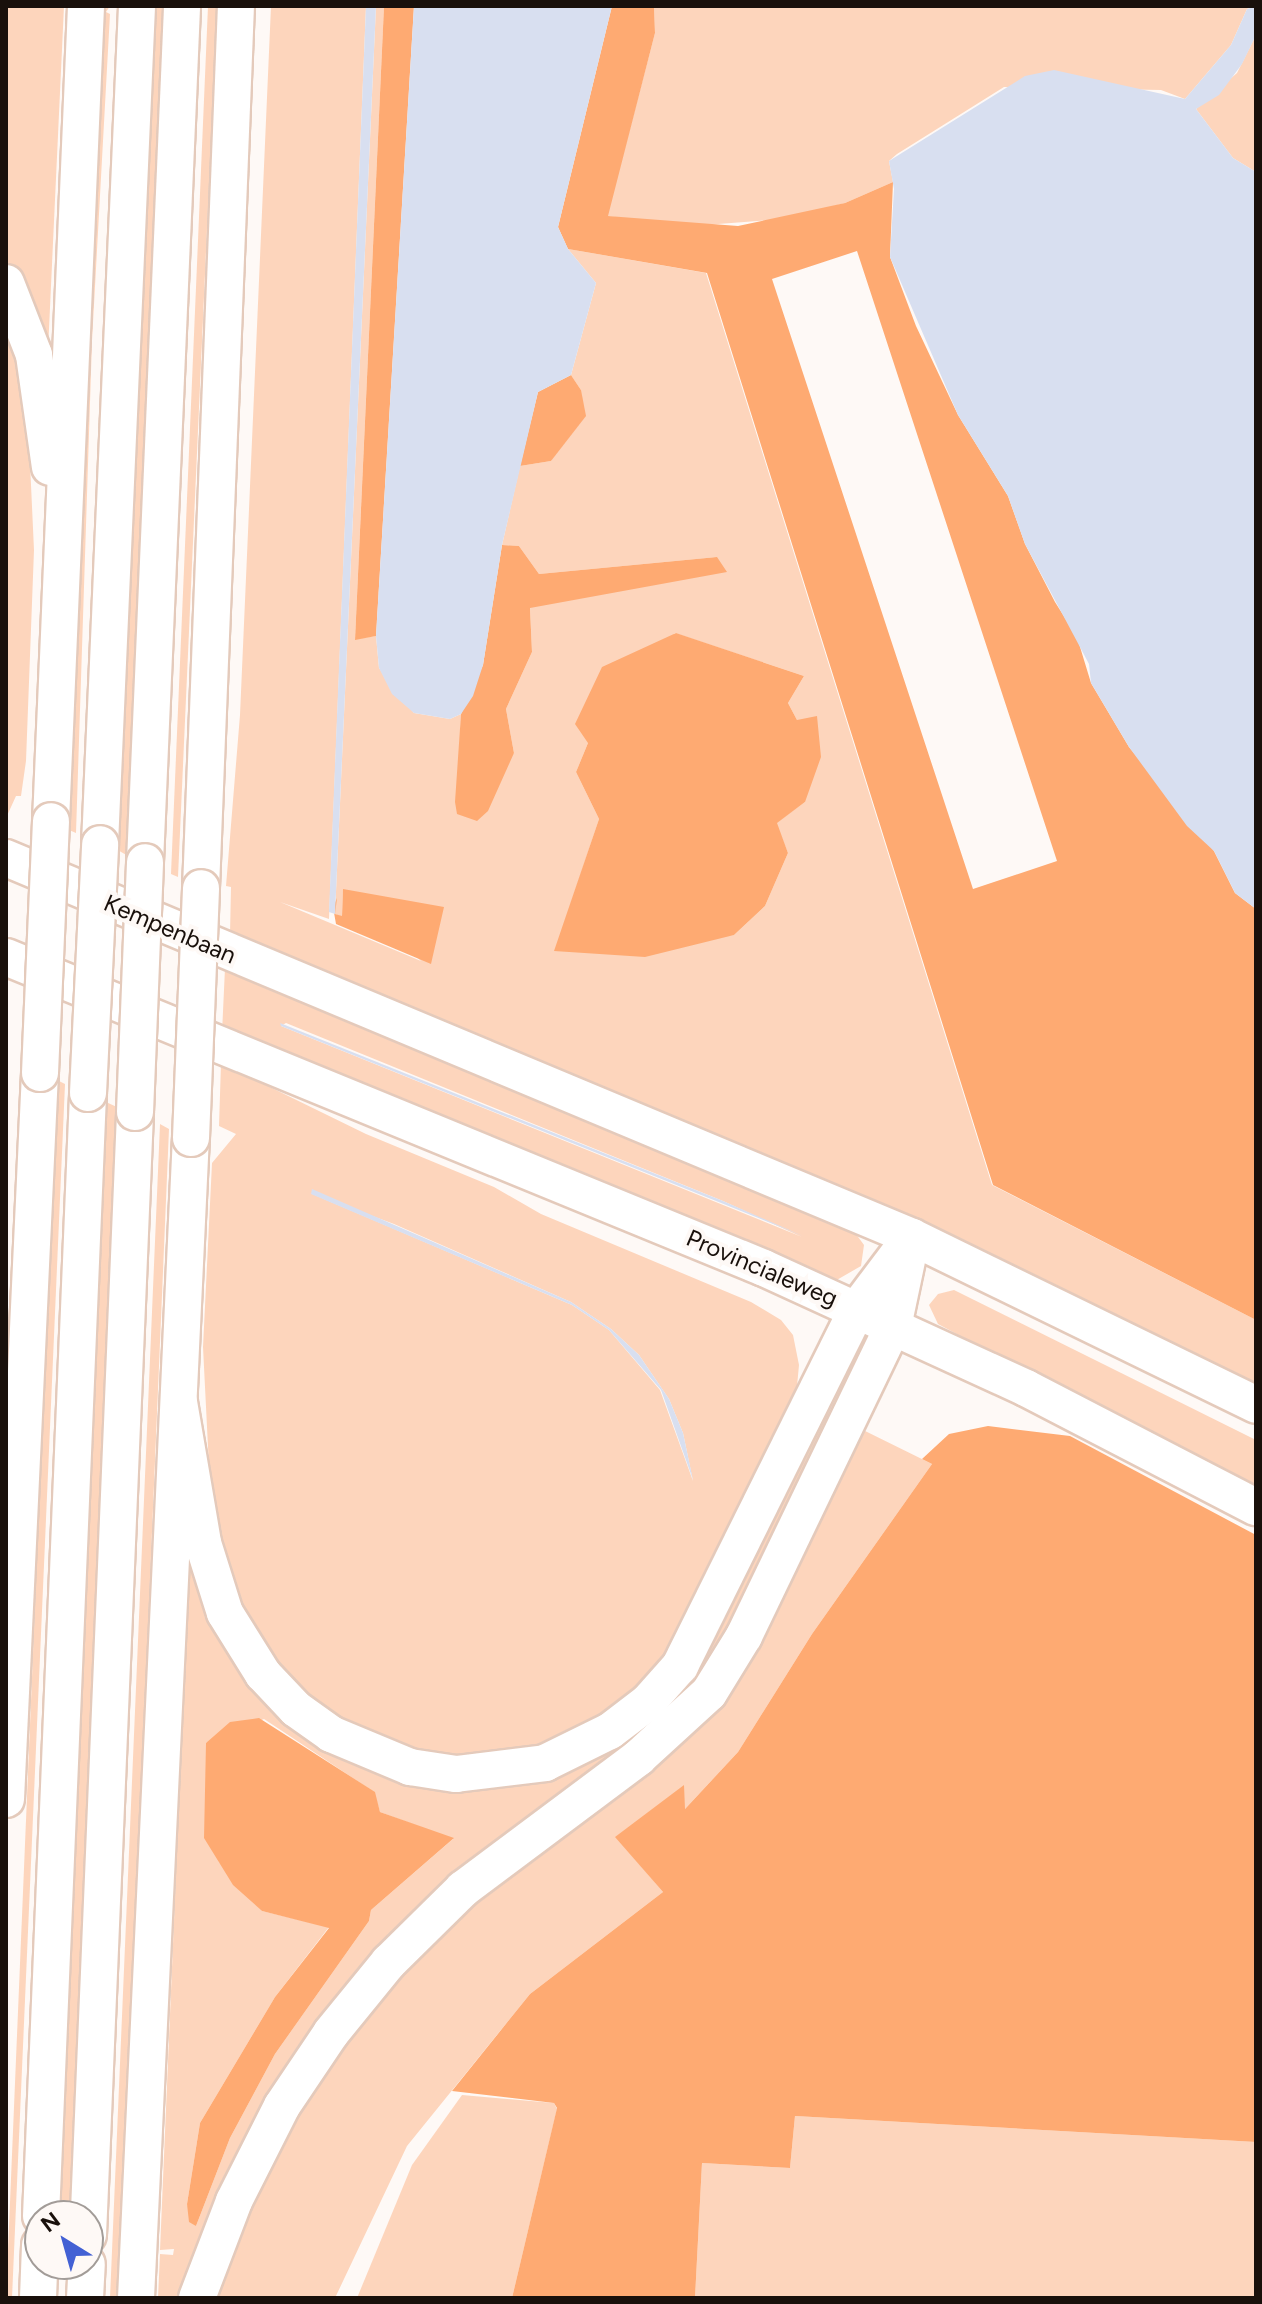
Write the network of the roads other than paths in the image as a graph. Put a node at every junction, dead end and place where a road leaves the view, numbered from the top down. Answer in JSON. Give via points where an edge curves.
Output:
{"nodes":[{"id":1,"x":86,"y":6,"type":"edge"},
{"id":2,"x":137,"y":6,"type":"edge"},
{"id":3,"x":182,"y":6,"type":"edge"},
{"id":4,"x":236,"y":6,"type":"edge"},
{"id":5,"x":6,"y":283,"type":"edge"},
{"id":6,"x":63,"y":553,"type":"junction"},
{"id":7,"x":6,"y":858,"type":"edge"},
{"id":8,"x":6,"y":957,"type":"edge"},
{"id":9,"x":912,"y":1237,"type":"junction"},
{"id":10,"x":857,"y":1309,"type":"junction"},
{"id":11,"x":893,"y":1327,"type":"junction"},
{"id":12,"x":179,"y":1402,"type":"junction"},
{"id":13,"x":1256,"y":1405,"type":"edge"},
{"id":14,"x":1256,"y":1507,"type":"edge"},
{"id":15,"x":6,"y":1799,"type":"edge"},
{"id":16,"x":42,"y":2200,"type":"edge"},
{"id":17,"x":89,"y":2200,"type":"edge"},
{"id":18,"x":136,"y":2298,"type":"edge"},
{"id":19,"x":197,"y":2298,"type":"edge"}],
"edges":[{"from":1,"to":6,"type":"highway"},
{"from":2,"to":16,"type":"highway","bridge":true},
{"from":3,"to":17,"type":"highway","bridge":true},
{"from":4,"to":12,"type":"highway","bridge":true},
{"from":5,"to":6,"type":"highway","via":[[39,379]]},
{"from":6,"to":15,"type":"highway","bridge":true},
{"from":7,"to":9,"type":"highway","name":"Kempenbaan"},
{"from":8,"to":10,"type":"highway","name":"Provincialeweg"},
{"from":9,"to":10,"type":"highway"},
{"from":9,"to":11,"type":"highway"},
{"from":9,"to":13,"type":"highway"},
{"from":10,"to":11,"type":"highway","name":"Provincialeweg"},
{"from":10,"to":12,"type":"highway","via":[[680,1666],[648,1702],[581,1748],[502,1771],[456,1774],[368,1753],[331,1734],[263,1674],[225,1613],[203,1543]]},
{"from":11,"to":14,"type":"highway","name":"Provincialeweg","via":[[1026,1388]]},
{"from":11,"to":19,"type":"highway","via":[[744,1636],[709,1693],[638,1758],[463,1889],[389,1962],[331,2033],[282,2106],[234,2201]]},
{"from":12,"to":18,"type":"highway"}]}
